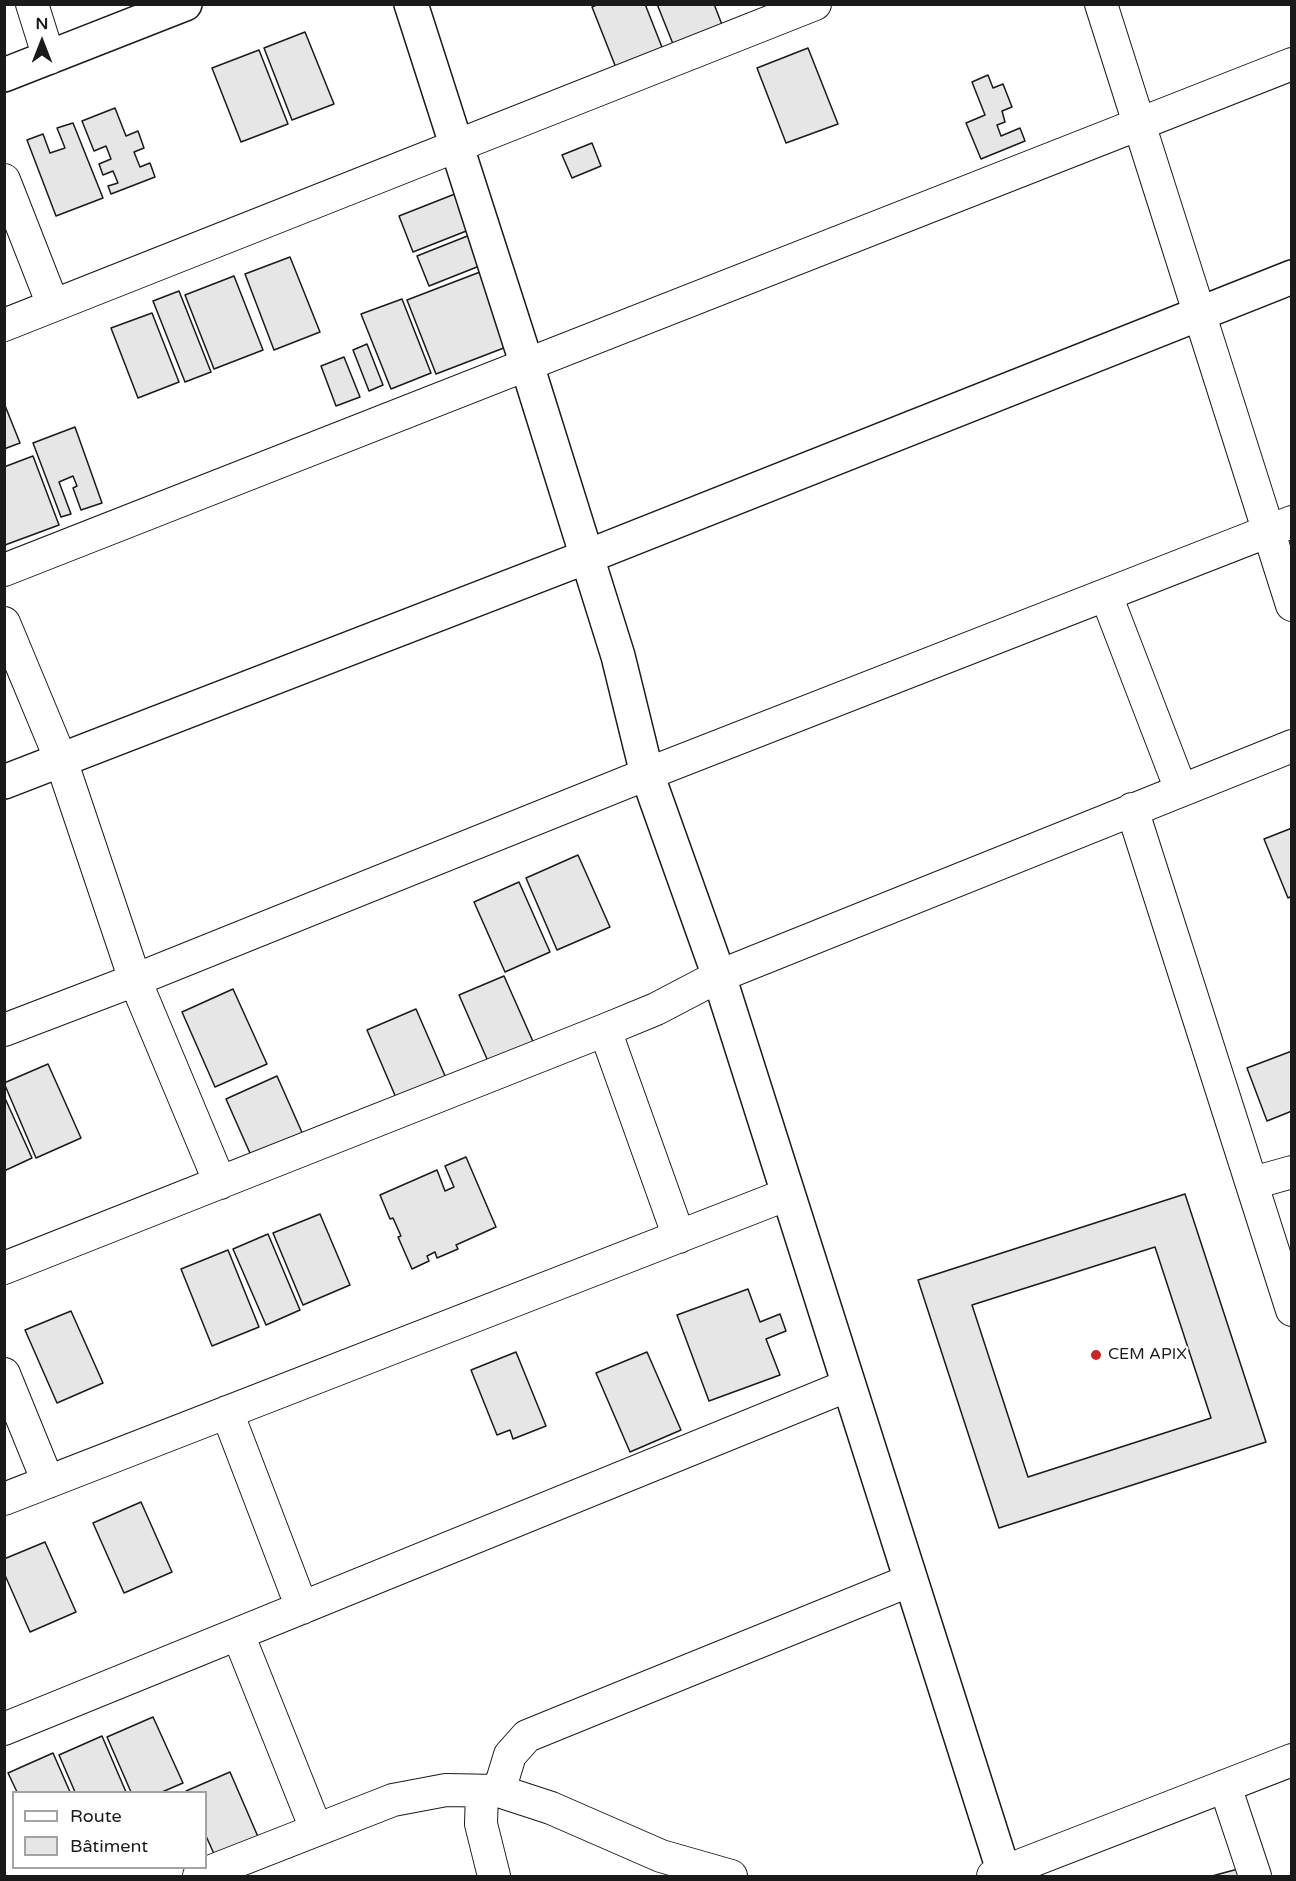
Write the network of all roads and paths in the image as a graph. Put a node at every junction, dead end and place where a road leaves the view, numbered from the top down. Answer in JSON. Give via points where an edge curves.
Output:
{"nodes":[{"id":1,"x":32,"y":4,"type":"edge"},
{"id":2,"x":185,"y":4,"type":"edge"},
{"id":3,"x":411,"y":4,"type":"edge"},
{"id":4,"x":814,"y":4,"type":"edge"},
{"id":5,"x":1101,"y":4,"type":"edge"},
{"id":6,"x":49,"y":58,"type":"junction"},
{"id":7,"x":1292,"y":64,"type":"edge"},
{"id":8,"x":4,"y":75,"type":"edge"},
{"id":9,"x":1140,"y":124,"type":"junction"},
{"id":10,"x":455,"y":145,"type":"junction"},
{"id":11,"x":4,"y":180,"type":"edge"},
{"id":12,"x":1292,"y":277,"type":"edge"},
{"id":13,"x":53,"y":305,"type":"junction"},
{"id":14,"x":1199,"y":314,"type":"junction"},
{"id":15,"x":4,"y":325,"type":"edge"},
{"id":16,"x":527,"y":365,"type":"junction"},
{"id":17,"x":1280,"y":527,"type":"edge"},
{"id":18,"x":586,"y":557,"type":"junction"},
{"id":19,"x":4,"y":570,"type":"edge"},
{"id":20,"x":1106,"y":595,"type":"junction"},
{"id":21,"x":1292,"y":605,"type":"edge"},
{"id":22,"x":4,"y":623,"type":"edge"},
{"id":23,"x":1292,"y":746,"type":"edge"},
{"id":24,"x":61,"y":760,"type":"junction"},
{"id":25,"x":647,"y":774,"type":"junction"},
{"id":26,"x":4,"y":782,"type":"edge"},
{"id":27,"x":1181,"y":790,"type":"junction"},
{"id":28,"x":1132,"y":809,"type":"junction"},
{"id":29,"x":719,"y":976,"type":"junction"},
{"id":30,"x":135,"y":980,"type":"junction"},
{"id":31,"x":4,"y":1030,"type":"edge"},
{"id":32,"x":605,"y":1030,"type":"junction"},
{"id":33,"x":1292,"y":1172,"type":"edge"},
{"id":34,"x":220,"y":1183,"type":"junction"},
{"id":35,"x":1253,"y":1183,"type":"junction"},
{"id":36,"x":788,"y":1194,"type":"junction"},
{"id":37,"x":680,"y":1237,"type":"junction"},
{"id":38,"x":4,"y":1268,"type":"edge"},
{"id":39,"x":1292,"y":1310,"type":"edge"},
{"id":40,"x":4,"y":1374,"type":"edge"},
{"id":41,"x":849,"y":1385,"type":"junction"},
{"id":42,"x":227,"y":1412,"type":"junction"},
{"id":43,"x":48,"y":1482,"type":"junction"},
{"id":44,"x":4,"y":1499,"type":"edge"},
{"id":45,"x":911,"y":1580,"type":"junction"},
{"id":46,"x":302,"y":1608,"type":"junction"},
{"id":47,"x":238,"y":1634,"type":"junction"},
{"id":48,"x":4,"y":1729,"type":"edge"},
{"id":49,"x":1292,"y":1760,"type":"edge"},
{"id":50,"x":1225,"y":1786,"type":"junction"},
{"id":51,"x":490,"y":1792,"type":"junction"},
{"id":52,"x":316,"y":1829,"type":"junction"},
{"id":53,"x":261,"y":1865,"type":"edge"},
{"id":54,"x":1000,"y":1875,"type":"edge"},
{"id":55,"x":199,"y":1876,"type":"edge"},
{"id":56,"x":494,"y":1876,"type":"edge"},
{"id":57,"x":731,"y":1876,"type":"edge"},
{"id":58,"x":1254,"y":1876,"type":"edge"}],
"edges":[{"from":1,"to":6,"type":"street"},
{"from":2,"to":6,"type":"street"},
{"from":3,"to":10,"type":"street"},
{"from":4,"to":10,"type":"street"},
{"from":5,"to":9,"type":"street"},
{"from":6,"to":8,"type":"street"},
{"from":7,"to":9,"type":"street"},
{"from":9,"to":14,"type":"street"},
{"from":9,"to":16,"type":"street"},
{"from":10,"to":13,"type":"street"},
{"from":10,"to":16,"type":"street"},
{"from":11,"to":13,"type":"street"},
{"from":12,"to":14,"type":"street"},
{"from":13,"to":15,"type":"street"},
{"from":14,"to":17,"type":"street"},
{"from":14,"to":18,"type":"street"},
{"from":16,"to":18,"type":"street"},
{"from":16,"to":19,"type":"street"},
{"from":17,"to":20,"type":"street"},
{"from":17,"to":21,"type":"street"},
{"from":18,"to":24,"type":"street"},
{"from":18,"to":25,"type":"street","via":[[618,656]]},
{"from":20,"to":25,"type":"street"},
{"from":20,"to":27,"type":"street"},
{"from":22,"to":24,"type":"street"},
{"from":23,"to":27,"type":"street"},
{"from":24,"to":26,"type":"street"},
{"from":24,"to":30,"type":"street"},
{"from":25,"to":29,"type":"street"},
{"from":25,"to":30,"type":"street"},
{"from":27,"to":28,"type":"street"},
{"from":28,"to":29,"type":"street"},
{"from":28,"to":35,"type":"street"},
{"from":29,"to":32,"type":"street"},
{"from":29,"to":36,"type":"street"},
{"from":30,"to":31,"type":"street"},
{"from":30,"to":34,"type":"street"},
{"from":32,"to":34,"type":"street"},
{"from":32,"to":37,"type":"street"},
{"from":33,"to":35,"type":"street"},
{"from":34,"to":38,"type":"street"},
{"from":35,"to":39,"type":"street"},
{"from":36,"to":37,"type":"street"},
{"from":36,"to":41,"type":"street"},
{"from":37,"to":42,"type":"street"},
{"from":40,"to":43,"type":"street"},
{"from":41,"to":45,"type":"street"},
{"from":41,"to":46,"type":"street"},
{"from":42,"to":43,"type":"street"},
{"from":42,"to":46,"type":"street"},
{"from":43,"to":44,"type":"street"},
{"from":45,"to":51,"type":"street","via":[[527,1736],[510,1755]]},
{"from":45,"to":54,"type":"street"},
{"from":46,"to":47,"type":"street"},
{"from":47,"to":48,"type":"street"},
{"from":47,"to":52,"type":"street"},
{"from":49,"to":50,"type":"street"},
{"from":50,"to":54,"type":"street"},
{"from":50,"to":58,"type":"street"},
{"from":51,"to":52,"type":"street","via":[[446,1790],[393,1800]]},
{"from":51,"to":56,"type":"street","via":[[481,1824]]},
{"from":51,"to":57,"type":"street","via":[[550,1809],[661,1856]]},
{"from":52,"to":53,"type":"street"},
{"from":53,"to":55,"type":"street"}]}
